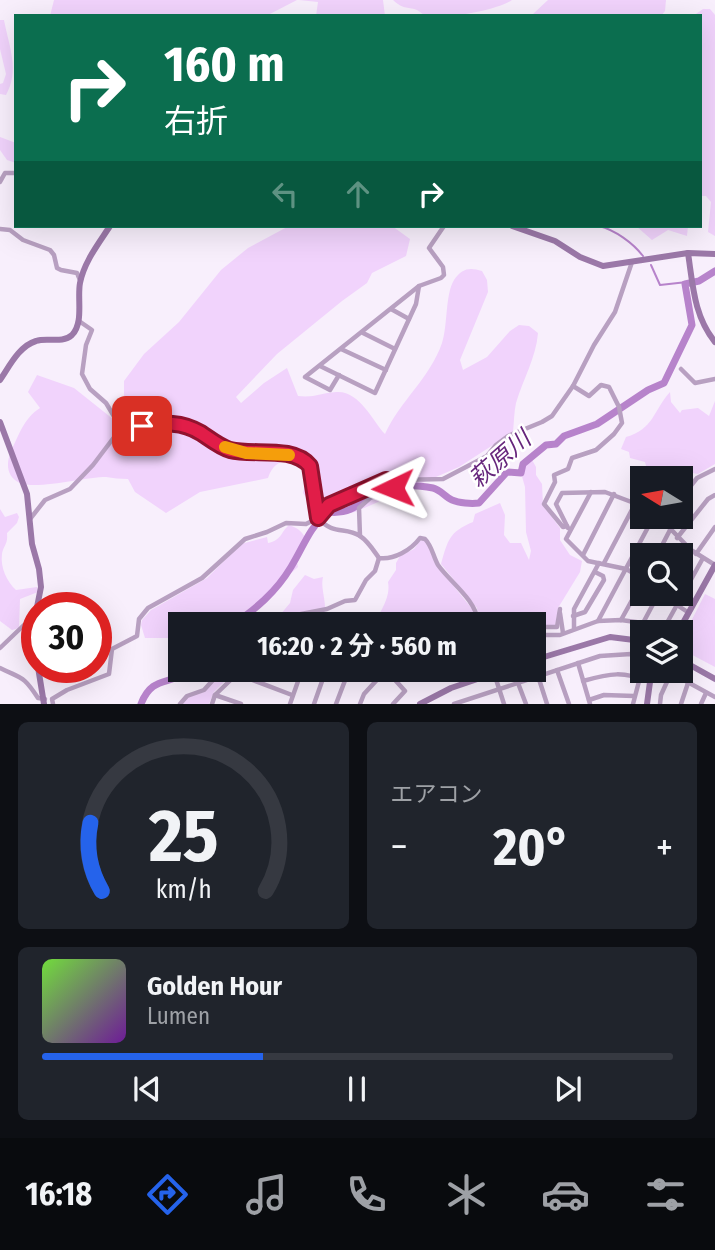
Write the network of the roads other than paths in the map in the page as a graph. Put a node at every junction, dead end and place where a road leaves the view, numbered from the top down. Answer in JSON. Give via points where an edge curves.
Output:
{"nodes":[{"id":1,"x":14,"y":173,"type":"edge"},
{"id":2,"x":0,"y":182,"type":"edge"},
{"id":3,"x":109,"y":228,"type":"edge"},
{"id":4,"x":443,"y":228,"type":"edge"},
{"id":5,"x":518,"y":228,"type":"edge"},
{"id":6,"x":0,"y":229,"type":"edge"},
{"id":7,"x":688,"y":253,"type":"junction"},
{"id":8,"x":715,"y":254,"type":"edge"},
{"id":9,"x":632,"y":262,"type":"junction"},
{"id":10,"x":80,"y":280,"type":"junction"},
{"id":11,"x":419,"y":286,"type":"junction"},
{"id":12,"x":391,"y":309,"type":"junction"},
{"id":13,"x":409,"y":319,"type":"junction"},
{"id":14,"x":79,"y":321,"type":"junction"},
{"id":15,"x":363,"y":333,"type":"junction"},
{"id":16,"x":715,"y":342,"type":"edge"},
{"id":17,"x":341,"y":349,"type":"junction"},
{"id":18,"x":395,"y":349,"type":"junction"},
{"id":19,"x":320,"y":366,"type":"junction"},
{"id":20,"x":681,"y":369,"type":"dead end"},
{"id":21,"x":386,"y":370,"type":"junction"},
{"id":22,"x":339,"y":375,"type":"junction"},
{"id":23,"x":715,"y":379,"type":"edge"},
{"id":24,"x":0,"y":380,"type":"edge"},
{"id":25,"x":573,"y":386,"type":"junction"},
{"id":26,"x":0,"y":422,"type":"edge"},
{"id":27,"x":121,"y":428,"type":"junction"},
{"id":28,"x":715,"y":469,"type":"edge"},
{"id":29,"x":693,"y":483,"type":"edge"},
{"id":30,"x":393,"y":486,"type":"junction"},
{"id":31,"x":591,"y":492,"type":"junction"},
{"id":32,"x":614,"y":494,"type":"junction"},
{"id":33,"x":715,"y":495,"type":"edge"},
{"id":34,"x":630,"y":500,"type":"edge"},
{"id":35,"x":630,"y":512,"type":"edge"},
{"id":36,"x":318,"y":518,"type":"junction"},
{"id":37,"x":29,"y":520,"type":"junction"},
{"id":38,"x":715,"y":527,"type":"edge"},
{"id":39,"x":568,"y":528,"type":"junction"},
{"id":40,"x":652,"y":529,"type":"edge"},
{"id":41,"x":670,"y":530,"type":"joint"},
{"id":42,"x":360,"y":536,"type":"junction"},
{"id":43,"x":677,"y":538,"type":"junction"},
{"id":44,"x":663,"y":543,"type":"edge"},
{"id":45,"x":683,"y":543,"type":"edge"},
{"id":46,"x":693,"y":552,"type":"edge"},
{"id":47,"x":696,"y":554,"type":"junction"},
{"id":48,"x":583,"y":555,"type":"junction"},
{"id":49,"x":379,"y":558,"type":"junction"},
{"id":50,"x":703,"y":558,"type":"junction"},
{"id":51,"x":601,"y":563,"type":"junction"},
{"id":52,"x":715,"y":565,"type":"edge"},
{"id":53,"x":626,"y":569,"type":"junction"},
{"id":54,"x":595,"y":572,"type":"junction"},
{"id":55,"x":630,"y":572,"type":"edge"},
{"id":56,"x":693,"y":576,"type":"edge"},
{"id":57,"x":40,"y":592,"type":"edge"},
{"id":58,"x":630,"y":603,"type":"edge"},
{"id":59,"x":676,"y":606,"type":"joint"},
{"id":60,"x":312,"y":612,"type":"edge"},
{"id":61,"x":475,"y":612,"type":"edge"},
{"id":62,"x":689,"y":613,"type":"junction"},
{"id":63,"x":573,"y":616,"type":"junction"},
{"id":64,"x":621,"y":620,"type":"junction"},
{"id":65,"x":668,"y":620,"type":"edge"},
{"id":66,"x":685,"y":620,"type":"edge"},
{"id":67,"x":598,"y":621,"type":"junction"},
{"id":68,"x":630,"y":621,"type":"edge"},
{"id":69,"x":546,"y":627,"type":"edge"},
{"id":70,"x":21,"y":628,"type":"edge"},
{"id":71,"x":575,"y":628,"type":"junction"},
{"id":72,"x":564,"y":633,"type":"junction"},
{"id":73,"x":546,"y":634,"type":"edge"},
{"id":74,"x":630,"y":640,"type":"edge"},
{"id":75,"x":0,"y":648,"type":"edge"},
{"id":76,"x":546,"y":656,"type":"edge"},
{"id":77,"x":630,"y":656,"type":"edge"},
{"id":78,"x":578,"y":663,"type":"junction"},
{"id":79,"x":693,"y":667,"type":"edge"},
{"id":80,"x":0,"y":668,"type":"edge"},
{"id":81,"x":557,"y":670,"type":"junction"},
{"id":82,"x":546,"y":673,"type":"edge"},
{"id":83,"x":630,"y":676,"type":"edge"},
{"id":84,"x":715,"y":679,"type":"edge"},
{"id":85,"x":583,"y":681,"type":"junction"},
{"id":86,"x":212,"y":682,"type":"edge"},
{"id":87,"x":229,"y":682,"type":"edge"},
{"id":88,"x":262,"y":682,"type":"edge"},
{"id":89,"x":297,"y":682,"type":"edge"},
{"id":90,"x":322,"y":682,"type":"edge"},
{"id":91,"x":344,"y":682,"type":"edge"},
{"id":92,"x":376,"y":682,"type":"edge"},
{"id":93,"x":397,"y":682,"type":"edge"},
{"id":94,"x":467,"y":682,"type":"edge"},
{"id":95,"x":497,"y":682,"type":"edge"},
{"id":96,"x":521,"y":682,"type":"edge"},
{"id":97,"x":540,"y":682,"type":"edge"},
{"id":98,"x":40,"y":683,"type":"edge"},
{"id":99,"x":518,"y":683,"type":"junction"},
{"id":100,"x":637,"y":683,"type":"edge"},
{"id":101,"x":650,"y":683,"type":"edge"},
{"id":102,"x":665,"y":683,"type":"edge"},
{"id":103,"x":688,"y":683,"type":"joint"},
{"id":104,"x":499,"y":689,"type":"junction"},
{"id":105,"x":706,"y":693,"type":"junction"},
{"id":106,"x":215,"y":695,"type":"junction"},
{"id":107,"x":292,"y":695,"type":"junction"},
{"id":108,"x":634,"y":696,"type":"junction"},
{"id":109,"x":715,"y":698,"type":"edge"},
{"id":110,"x":42,"y":701,"type":"edge"},
{"id":111,"x":52,"y":702,"type":"edge"},
{"id":112,"x":590,"y":702,"type":"edge"},
{"id":113,"x":32,"y":704,"type":"edge"},
{"id":114,"x":180,"y":704,"type":"edge"},
{"id":115,"x":212,"y":704,"type":"edge"},
{"id":116,"x":241,"y":704,"type":"edge"},
{"id":117,"x":290,"y":704,"type":"edge"},
{"id":118,"x":314,"y":704,"type":"edge"},
{"id":119,"x":336,"y":704,"type":"edge"},
{"id":120,"x":360,"y":704,"type":"edge"},
{"id":121,"x":393,"y":704,"type":"edge"},
{"id":122,"x":420,"y":704,"type":"edge"},
{"id":123,"x":454,"y":704,"type":"edge"},
{"id":124,"x":504,"y":704,"type":"edge"},
{"id":125,"x":526,"y":704,"type":"edge"},
{"id":126,"x":547,"y":704,"type":"edge"},
{"id":127,"x":569,"y":704,"type":"edge"},
{"id":128,"x":633,"y":704,"type":"edge"},
{"id":129,"x":647,"y":704,"type":"edge"},
{"id":130,"x":660,"y":704,"type":"edge"},
{"id":131,"x":681,"y":704,"type":"edge"},
{"id":132,"x":701,"y":704,"type":"edge"}],
"edges":[{"from":1,"to":2,"type":"street","via":[[7,172]]},
{"from":3,"to":10,"type":"street"},
{"from":4,"to":11,"type":"street","via":[[429,248],[444,275]]},
{"from":5,"to":9,"type":"street","via":[[555,241],[593,263],[613,266]]},
{"from":6,"to":10,"type":"street","via":[[50,250],[57,268],[77,273]]},
{"from":7,"to":8,"type":"street"},
{"from":7,"to":9,"type":"street"},
{"from":7,"to":16,"type":"street","via":[[700,319]]},
{"from":9,"to":25,"type":"street","via":[[615,312]]},
{"from":10,"to":14,"type":"street"},
{"from":11,"to":12,"type":"street"},
{"from":11,"to":13,"type":"street"},
{"from":12,"to":13,"type":"street"},
{"from":12,"to":15,"type":"street"},
{"from":13,"to":18,"type":"street"},
{"from":14,"to":24,"type":"street","via":[[68,338],[29,344]]},
{"from":14,"to":27,"type":"street","via":[[92,330],[82,366],[85,382],[106,403]]},
{"from":15,"to":17,"type":"street"},
{"from":15,"to":18,"type":"street"},
{"from":17,"to":19,"type":"street"},
{"from":17,"to":21,"type":"street"},
{"from":18,"to":21,"type":"street"},
{"from":19,"to":22,"type":"street"},
{"from":19,"to":22,"type":"street","via":[[305,377],[330,390]]},
{"from":20,"to":23,"type":"street","via":[[695,383]]},
{"from":21,"to":22,"type":"street","via":[[375,393]]},
{"from":25,"to":30,"type":"street","via":[[552,416],[508,436],[487,456],[443,479],[400,480]]},
{"from":25,"to":39,"type":"street","via":[[589,396],[601,385],[609,387],[622,416],[618,430],[600,448],[575,456],[569,469],[554,475],[544,503]]},
{"from":26,"to":37,"type":"street","via":[[27,494]]},
{"from":27,"to":36,"type":"street","via":[[173,422],[230,449],[301,458],[310,466]]},
{"from":27,"to":37,"type":"street","via":[[70,489],[45,500]]},
{"from":28,"to":29,"type":"street"},
{"from":30,"to":36,"type":"street","via":[[386,480],[329,505]]},
{"from":30,"to":42,"type":"street","via":[[361,506]]},
{"from":31,"to":32,"type":"street"},
{"from":31,"to":39,"type":"street"},
{"from":31,"to":39,"type":"street","via":[[562,494],[556,504]]},
{"from":32,"to":34,"type":"street"},
{"from":32,"to":48,"type":"street"},
{"from":33,"to":43,"type":"street"},
{"from":35,"to":51,"type":"street"},
{"from":36,"to":42,"type":"street","via":[[331,529]]},
{"from":36,"to":111,"type":"street","via":[[300,525],[286,523],[241,541],[202,578],[148,608],[139,619],[136,636],[111,649],[109,674],[67,690]]},
{"from":37,"to":57,"type":"street"},
{"from":38,"to":47,"type":"street"},
{"from":39,"to":48,"type":"street","via":[[566,538]]},
{"from":40,"to":53,"type":"street"},
{"from":41,"to":43,"type":"street"},
{"from":41,"to":44,"type":"street"},
{"from":42,"to":49,"type":"street"},
{"from":43,"to":45,"type":"street"},
{"from":46,"to":47,"type":"street"},
{"from":47,"to":50,"type":"street"},
{"from":48,"to":51,"type":"street"},
{"from":49,"to":60,"type":"street","via":[[355,600]]},
{"from":49,"to":61,"type":"street","via":[[407,551],[420,538],[425,539],[436,563]]},
{"from":50,"to":52,"type":"street"},
{"from":50,"to":56,"type":"street"},
{"from":51,"to":53,"type":"street"},
{"from":51,"to":54,"type":"street"},
{"from":52,"to":62,"type":"street"},
{"from":53,"to":55,"type":"street"},
{"from":53,"to":67,"type":"street"},
{"from":54,"to":63,"type":"street"},
{"from":54,"to":63,"type":"street","via":[[604,580],[585,612]]},
{"from":58,"to":64,"type":"street"},
{"from":59,"to":62,"type":"street"},
{"from":59,"to":65,"type":"street"},
{"from":62,"to":66,"type":"street"},
{"from":63,"to":71,"type":"street"},
{"from":64,"to":67,"type":"street"},
{"from":64,"to":68,"type":"street"},
{"from":67,"to":71,"type":"street"},
{"from":69,"to":72,"type":"street","via":[[557,627],[560,609]]},
{"from":70,"to":75,"type":"street"},
{"from":71,"to":72,"type":"street"},
{"from":72,"to":73,"type":"street"},
{"from":74,"to":76,"type":"street","via":[[610,637]]},
{"from":77,"to":78,"type":"street","via":[[600,656]]},
{"from":78,"to":81,"type":"street"},
{"from":78,"to":85,"type":"street"},
{"from":79,"to":84,"type":"street"},
{"from":80,"to":110,"type":"street","via":[[16,673]]},
{"from":81,"to":82,"type":"street"},
{"from":81,"to":127,"type":"street"},
{"from":83,"to":85,"type":"street","via":[[615,673]]},
{"from":85,"to":112,"type":"street"},
{"from":86,"to":114,"type":"street"},
{"from":87,"to":106,"type":"street"},
{"from":88,"to":107,"type":"street"},
{"from":89,"to":107,"type":"street"},
{"from":90,"to":118,"type":"street"},
{"from":91,"to":119,"type":"street"},
{"from":92,"to":120,"type":"street"},
{"from":93,"to":121,"type":"street","via":[[405,691]]},
{"from":94,"to":122,"type":"street"},
{"from":95,"to":104,"type":"street"},
{"from":96,"to":99,"type":"street"},
{"from":97,"to":126,"type":"street"},
{"from":98,"to":110,"type":"street"},
{"from":99,"to":104,"type":"street"},
{"from":99,"to":125,"type":"street"},
{"from":100,"to":108,"type":"street"},
{"from":101,"to":129,"type":"street"},
{"from":102,"to":130,"type":"street"},
{"from":103,"to":105,"type":"street"},
{"from":103,"to":131,"type":"street"},
{"from":104,"to":123,"type":"street"},
{"from":104,"to":124,"type":"street"},
{"from":105,"to":109,"type":"street"},
{"from":105,"to":132,"type":"street"},
{"from":106,"to":115,"type":"street"},
{"from":106,"to":116,"type":"street"},
{"from":107,"to":117,"type":"street"},
{"from":108,"to":112,"type":"street","via":[[604,695]]},
{"from":108,"to":128,"type":"street"},
{"from":110,"to":111,"type":"street"},
{"from":110,"to":113,"type":"street"}]}
